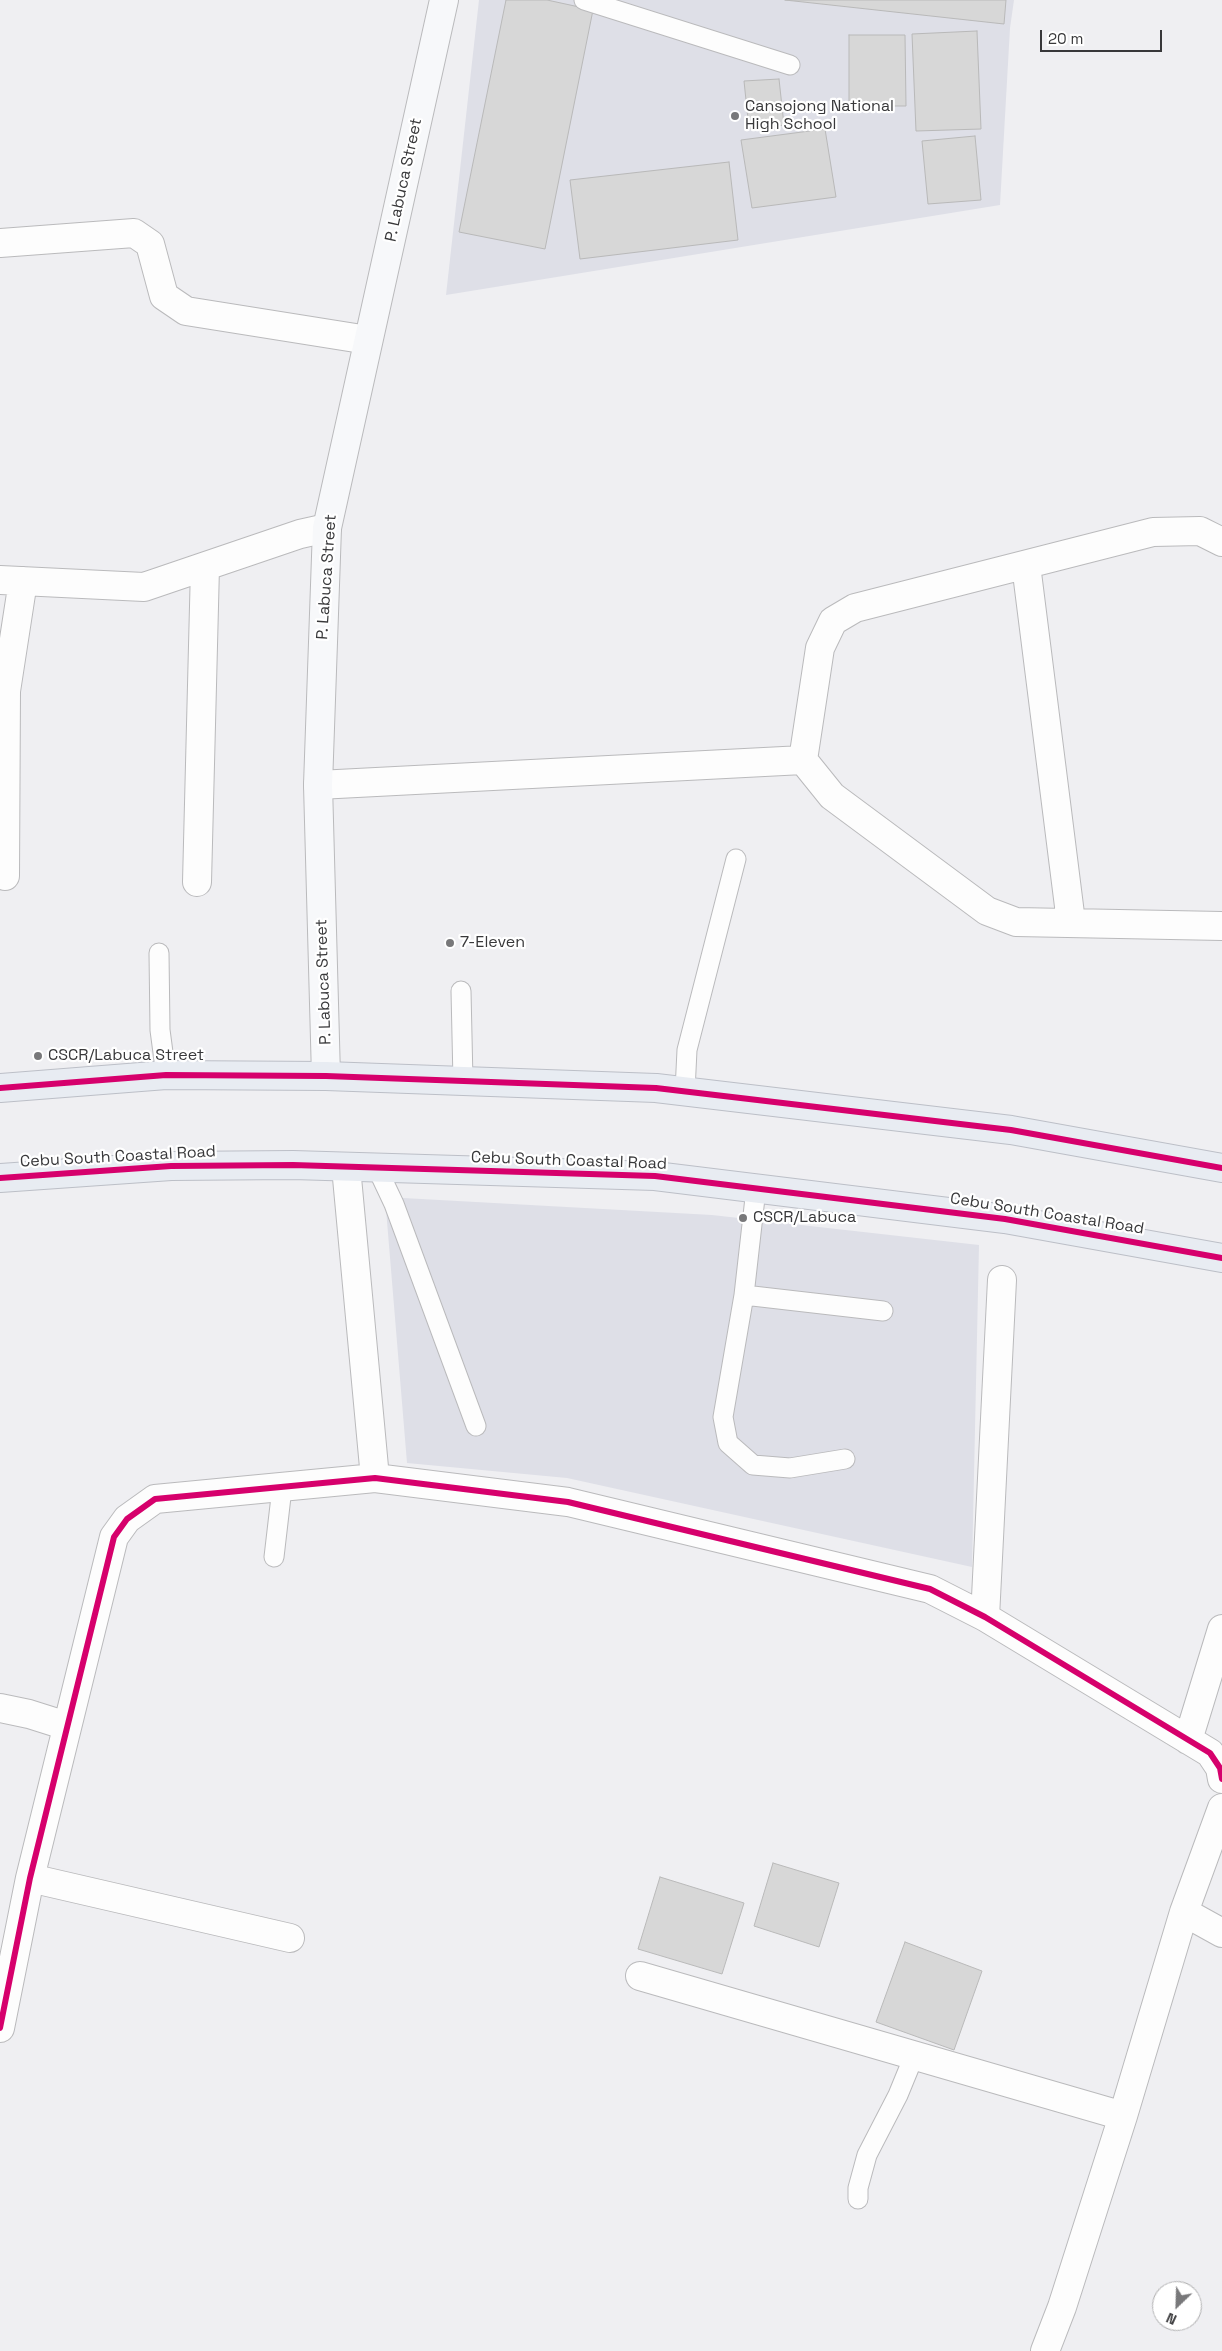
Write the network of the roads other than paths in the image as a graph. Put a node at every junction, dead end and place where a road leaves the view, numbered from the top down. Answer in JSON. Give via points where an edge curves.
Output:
{"nodes":[{"id":1,"x":444,"y":0,"type":"edge"},
{"id":2,"x":584,"y":0,"type":"edge"},
{"id":3,"x":790,"y":65,"type":"dead end"},
{"id":4,"x":0,"y":244,"type":"edge"},
{"id":5,"x":368,"y":340,"type":"junction"},
{"id":6,"x":327,"y":528,"type":"junction"},
{"id":7,"x":1222,"y":542,"type":"edge"},
{"id":8,"x":1026,"y":564,"type":"junction"},
{"id":9,"x":205,"y":567,"type":"junction"},
{"id":10,"x":12,"y":581,"type":"edge"},
{"id":11,"x":803,"y":760,"type":"junction"},
{"id":12,"x":318,"y":785,"type":"junction"},
{"id":13,"x":736,"y":859,"type":"dead end"},
{"id":14,"x":5,"y":876,"type":"dead end"},
{"id":15,"x":197,"y":882,"type":"dead end"},
{"id":16,"x":1071,"y":922,"type":"junction"},
{"id":17,"x":1222,"y":926,"type":"edge"},
{"id":18,"x":159,"y":953,"type":"dead end"},
{"id":19,"x":461,"y":991,"type":"dead end"},
{"id":20,"x":166,"y":1075,"type":"junction"},
{"id":21,"x":326,"y":1076,"type":"junction"},
{"id":22,"x":463,"y":1081,"type":"junction"},
{"id":23,"x":0,"y":1088,"type":"edge"},
{"id":24,"x":685,"y":1091,"type":"junction"},
{"id":25,"x":346,"y":1167,"type":"junction"},
{"id":26,"x":377,"y":1168,"type":"junction"},
{"id":27,"x":1222,"y":1168,"type":"edge"},
{"id":28,"x":0,"y":1178,"type":"edge"},
{"id":29,"x":756,"y":1189,"type":"junction"},
{"id":30,"x":1222,"y":1258,"type":"edge"},
{"id":31,"x":1002,"y":1280,"type":"dead end"},
{"id":32,"x":744,"y":1295,"type":"junction"},
{"id":33,"x":883,"y":1311,"type":"dead end"},
{"id":34,"x":476,"y":1426,"type":"dead end"},
{"id":35,"x":845,"y":1459,"type":"dead end"},
{"id":36,"x":375,"y":1478,"type":"junction"},
{"id":37,"x":282,"y":1488,"type":"junction"},
{"id":38,"x":274,"y":1557,"type":"dead end"},
{"id":39,"x":985,"y":1617,"type":"junction"},
{"id":40,"x":1222,"y":1629,"type":"edge"},
{"id":41,"x":0,"y":1708,"type":"edge"},
{"id":42,"x":67,"y":1726,"type":"junction"},
{"id":43,"x":1188,"y":1740,"type":"junction"},
{"id":44,"x":1222,"y":1779,"type":"edge"},
{"id":45,"x":1222,"y":1808,"type":"edge"},
{"id":46,"x":30,"y":1878,"type":"junction"},
{"id":47,"x":1184,"y":1912,"type":"junction"},
{"id":48,"x":1222,"y":1933,"type":"edge"},
{"id":49,"x":290,"y":1938,"type":"dead end"},
{"id":50,"x":640,"y":1976,"type":"dead end"},
{"id":51,"x":0,"y":2028,"type":"edge"},
{"id":52,"x":914,"y":2056,"type":"junction"},
{"id":53,"x":1123,"y":2116,"type":"junction"},
{"id":54,"x":858,"y":2199,"type":"dead end"},
{"id":55,"x":1045,"y":2351,"type":"edge"}],
"edges":[{"from":1,"to":5,"type":"street","name":"P. Labuca Street"},
{"from":2,"to":3,"type":"lane"},
{"from":4,"to":5,"type":"street","via":[[134,233],[150,244],[164,296],[186,311]]},
{"from":5,"to":6,"type":"street","name":"P. Labuca Street"},
{"from":6,"to":9,"type":"street","via":[[300,534]]},
{"from":6,"to":12,"type":"street","name":"P. Labuca Street"},
{"from":7,"to":8,"type":"street","via":[[1200,530],[1153,532]]},
{"from":8,"to":11,"type":"street","via":[[855,608],[833,621],[820,648]]},
{"from":8,"to":16,"type":"street"},
{"from":9,"to":10,"type":"street","via":[[144,587]]},
{"from":9,"to":15,"type":"street"},
{"from":10,"to":14,"type":"street","via":[[6,691]]},
{"from":11,"to":12,"type":"street"},
{"from":11,"to":16,"type":"street","via":[[832,796],[987,911],[1016,922]]},
{"from":12,"to":21,"type":"street","name":"P. Labuca Street"},
{"from":13,"to":24,"type":"lane","via":[[687,1050]]},
{"from":16,"to":17,"type":"street"},
{"from":18,"to":20,"type":"lane","via":[[160,1030]]},
{"from":19,"to":22,"type":"lane"},
{"from":20,"to":21,"type":"highway"},
{"from":20,"to":23,"type":"highway"},
{"from":21,"to":22,"type":"highway"},
{"from":22,"to":24,"type":"highway"},
{"from":24,"to":27,"type":"highway","via":[[1012,1130]]},
{"from":25,"to":26,"type":"highway","name":"Cebu South Coastal Road"},
{"from":25,"to":28,"type":"highway","name":"Cebu South Coastal Road","via":[[171,1166]]},
{"from":25,"to":36,"type":"street"},
{"from":26,"to":29,"type":"highway","name":"Cebu South Coastal Road","via":[[655,1176]]},
{"from":26,"to":34,"type":"lane","via":[[394,1204]]},
{"from":29,"to":30,"type":"highway","name":"Cebu South Coastal Road","via":[[1006,1219]]},
{"from":29,"to":32,"type":"lane"},
{"from":31,"to":39,"type":"street"},
{"from":32,"to":33,"type":"lane"},
{"from":32,"to":35,"type":"lane","via":[[723,1417],[728,1443],[752,1465],[790,1468]]},
{"from":36,"to":37,"type":"street"},
{"from":36,"to":39,"type":"street","via":[[568,1502],[930,1589]]},
{"from":37,"to":38,"type":"lane"},
{"from":37,"to":42,"type":"street","via":[[155,1498],[127,1519],[114,1537]]},
{"from":39,"to":43,"type":"street"},
{"from":40,"to":43,"type":"street"},
{"from":41,"to":42,"type":"street"},
{"from":42,"to":46,"type":"street"},
{"from":43,"to":44,"type":"street","via":[[1210,1753],[1220,1768]]},
{"from":45,"to":47,"type":"street"},
{"from":46,"to":49,"type":"street"},
{"from":46,"to":51,"type":"street"},
{"from":47,"to":48,"type":"street"},
{"from":47,"to":53,"type":"street"},
{"from":50,"to":52,"type":"street"},
{"from":52,"to":53,"type":"street"},
{"from":52,"to":54,"type":"lane","via":[[867,2155]]},
{"from":53,"to":55,"type":"street"}]}
